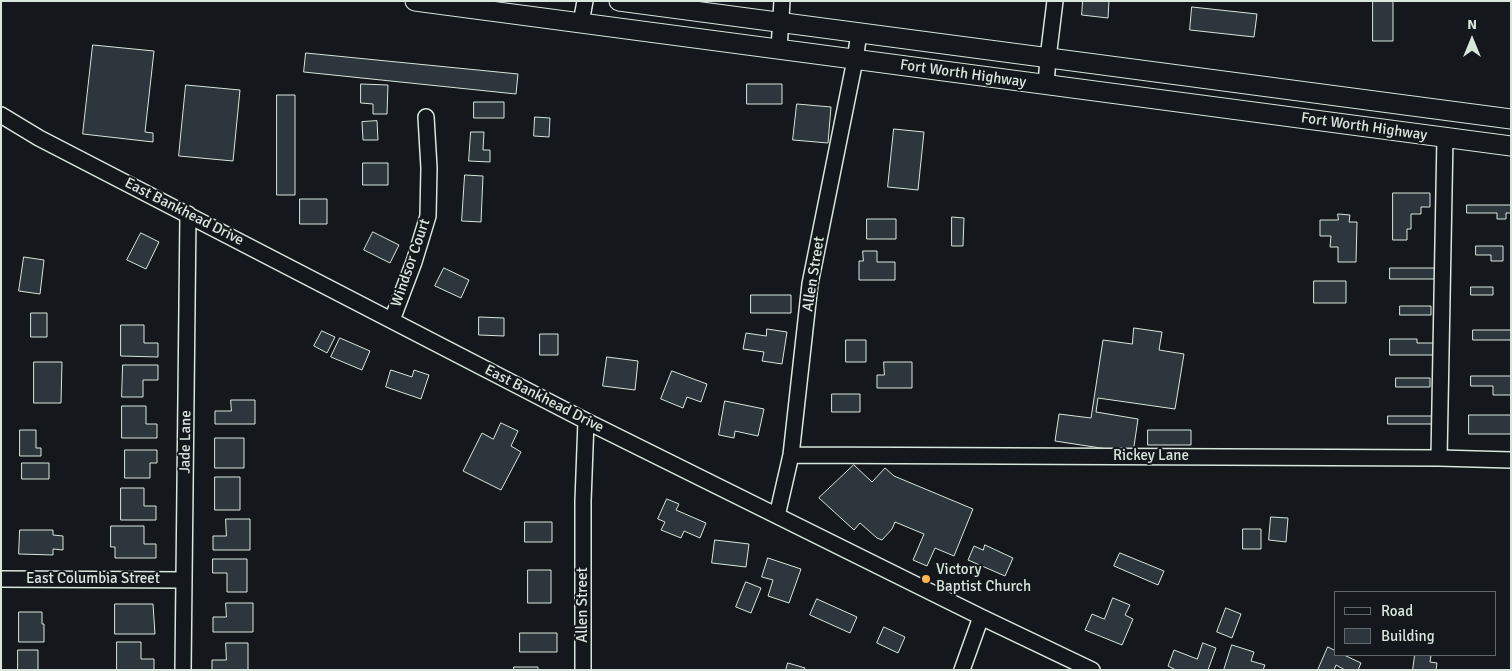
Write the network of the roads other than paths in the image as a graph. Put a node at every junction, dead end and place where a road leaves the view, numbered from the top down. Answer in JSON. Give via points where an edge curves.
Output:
{"nodes":[{"id":1,"x":415,"y":1,"type":"edge"},
{"id":2,"x":585,"y":1,"type":"edge"},
{"id":3,"x":619,"y":1,"type":"edge"},
{"id":4,"x":782,"y":1,"type":"edge"},
{"id":5,"x":1055,"y":1,"type":"edge"},
{"id":6,"x":581,"y":23,"type":"junction"},
{"id":7,"x":781,"y":23,"type":"junction"},
{"id":8,"x":859,"y":33,"type":"junction"},
{"id":9,"x":779,"y":50,"type":"junction"},
{"id":10,"x":1048,"y":58,"type":"junction"},
{"id":11,"x":855,"y":60,"type":"junction"},
{"id":12,"x":1046,"y":85,"type":"junction"},
{"id":13,"x":1360,"y":99,"type":"junction"},
{"id":14,"x":1,"y":115,"type":"edge"},
{"id":15,"x":426,"y":117,"type":"dead end"},
{"id":16,"x":1511,"y":119,"type":"edge"},
{"id":17,"x":1357,"y":126,"type":"junction"},
{"id":18,"x":1445,"y":137,"type":"junction"},
{"id":19,"x":1511,"y":146,"type":"edge"},
{"id":20,"x":188,"y":214,"type":"junction"},
{"id":21,"x":392,"y":320,"type":"junction"},
{"id":22,"x":586,"y":421,"type":"junction"},
{"id":23,"x":791,"y":455,"type":"junction"},
{"id":24,"x":1440,"y":458,"type":"junction"},
{"id":25,"x":1511,"y":460,"type":"edge"},
{"id":26,"x":777,"y":516,"type":"junction"},
{"id":27,"x":1,"y":579,"type":"edge"},
{"id":28,"x":184,"y":580,"type":"junction"},
{"id":29,"x":981,"y":617,"type":"junction"},
{"id":30,"x":183,"y":670,"type":"edge"},
{"id":31,"x":582,"y":670,"type":"edge"},
{"id":32,"x":962,"y":670,"type":"edge"},
{"id":33,"x":1092,"y":670,"type":"edge"}],
"edges":[{"from":1,"to":6,"type":"main road","name":"Fort Worth Highway"},
{"from":2,"to":6,"type":"street"},
{"from":3,"to":7,"type":"main road","name":"Fort Worth Highway"},
{"from":4,"to":7,"type":"street"},
{"from":5,"to":10,"type":"street"},
{"from":6,"to":9,"type":"main road","name":"Fort Worth Highway"},
{"from":7,"to":8,"type":"main road","name":"Fort Worth Highway"},
{"from":7,"to":9,"type":"street"},
{"from":8,"to":10,"type":"main road","name":"Fort Worth Highway"},
{"from":8,"to":11,"type":"street","name":"Allen Street"},
{"from":9,"to":11,"type":"main road","name":"Fort Worth Highway"},
{"from":10,"to":12,"type":"street"},
{"from":10,"to":13,"type":"main road","name":"Fort Worth Highway"},
{"from":11,"to":12,"type":"main road","name":"Fort Worth Highway"},
{"from":11,"to":23,"type":"street","name":"Allen Street","via":[[810,284]]},
{"from":12,"to":17,"type":"main road","name":"Fort Worth Highway"},
{"from":13,"to":16,"type":"main road","name":"Fort Worth Highway"},
{"from":13,"to":17,"type":"main road"},
{"from":14,"to":20,"type":"street","name":"East Bankhead Drive","via":[[39,138]]},
{"from":15,"to":21,"type":"street","name":"Windsor Court","via":[[428,216]]},
{"from":17,"to":18,"type":"main road","name":"Fort Worth Highway"},
{"from":18,"to":19,"type":"main road","name":"Fort Worth Highway"},
{"from":18,"to":24,"type":"street"},
{"from":20,"to":21,"type":"street","name":"East Bankhead Drive"},
{"from":20,"to":28,"type":"street","name":"Jade Lane"},
{"from":21,"to":22,"type":"street","name":"East Bankhead Drive"},
{"from":22,"to":26,"type":"street","name":"East Bankhead Drive"},
{"from":22,"to":31,"type":"street","name":"Allen Street","via":[[582,501]]},
{"from":23,"to":24,"type":"street","name":"Rickey Lane"},
{"from":23,"to":26,"type":"street","name":"Allen Street"},
{"from":24,"to":25,"type":"street","name":"Rickey Lane"},
{"from":26,"to":29,"type":"street","name":"East Bankhead Drive"},
{"from":27,"to":28,"type":"street","name":"East Columbia Street"},
{"from":28,"to":30,"type":"street","name":"Jade Lane"},
{"from":29,"to":32,"type":"street"},
{"from":29,"to":33,"type":"street","name":"East Bankhead Drive"}]}
